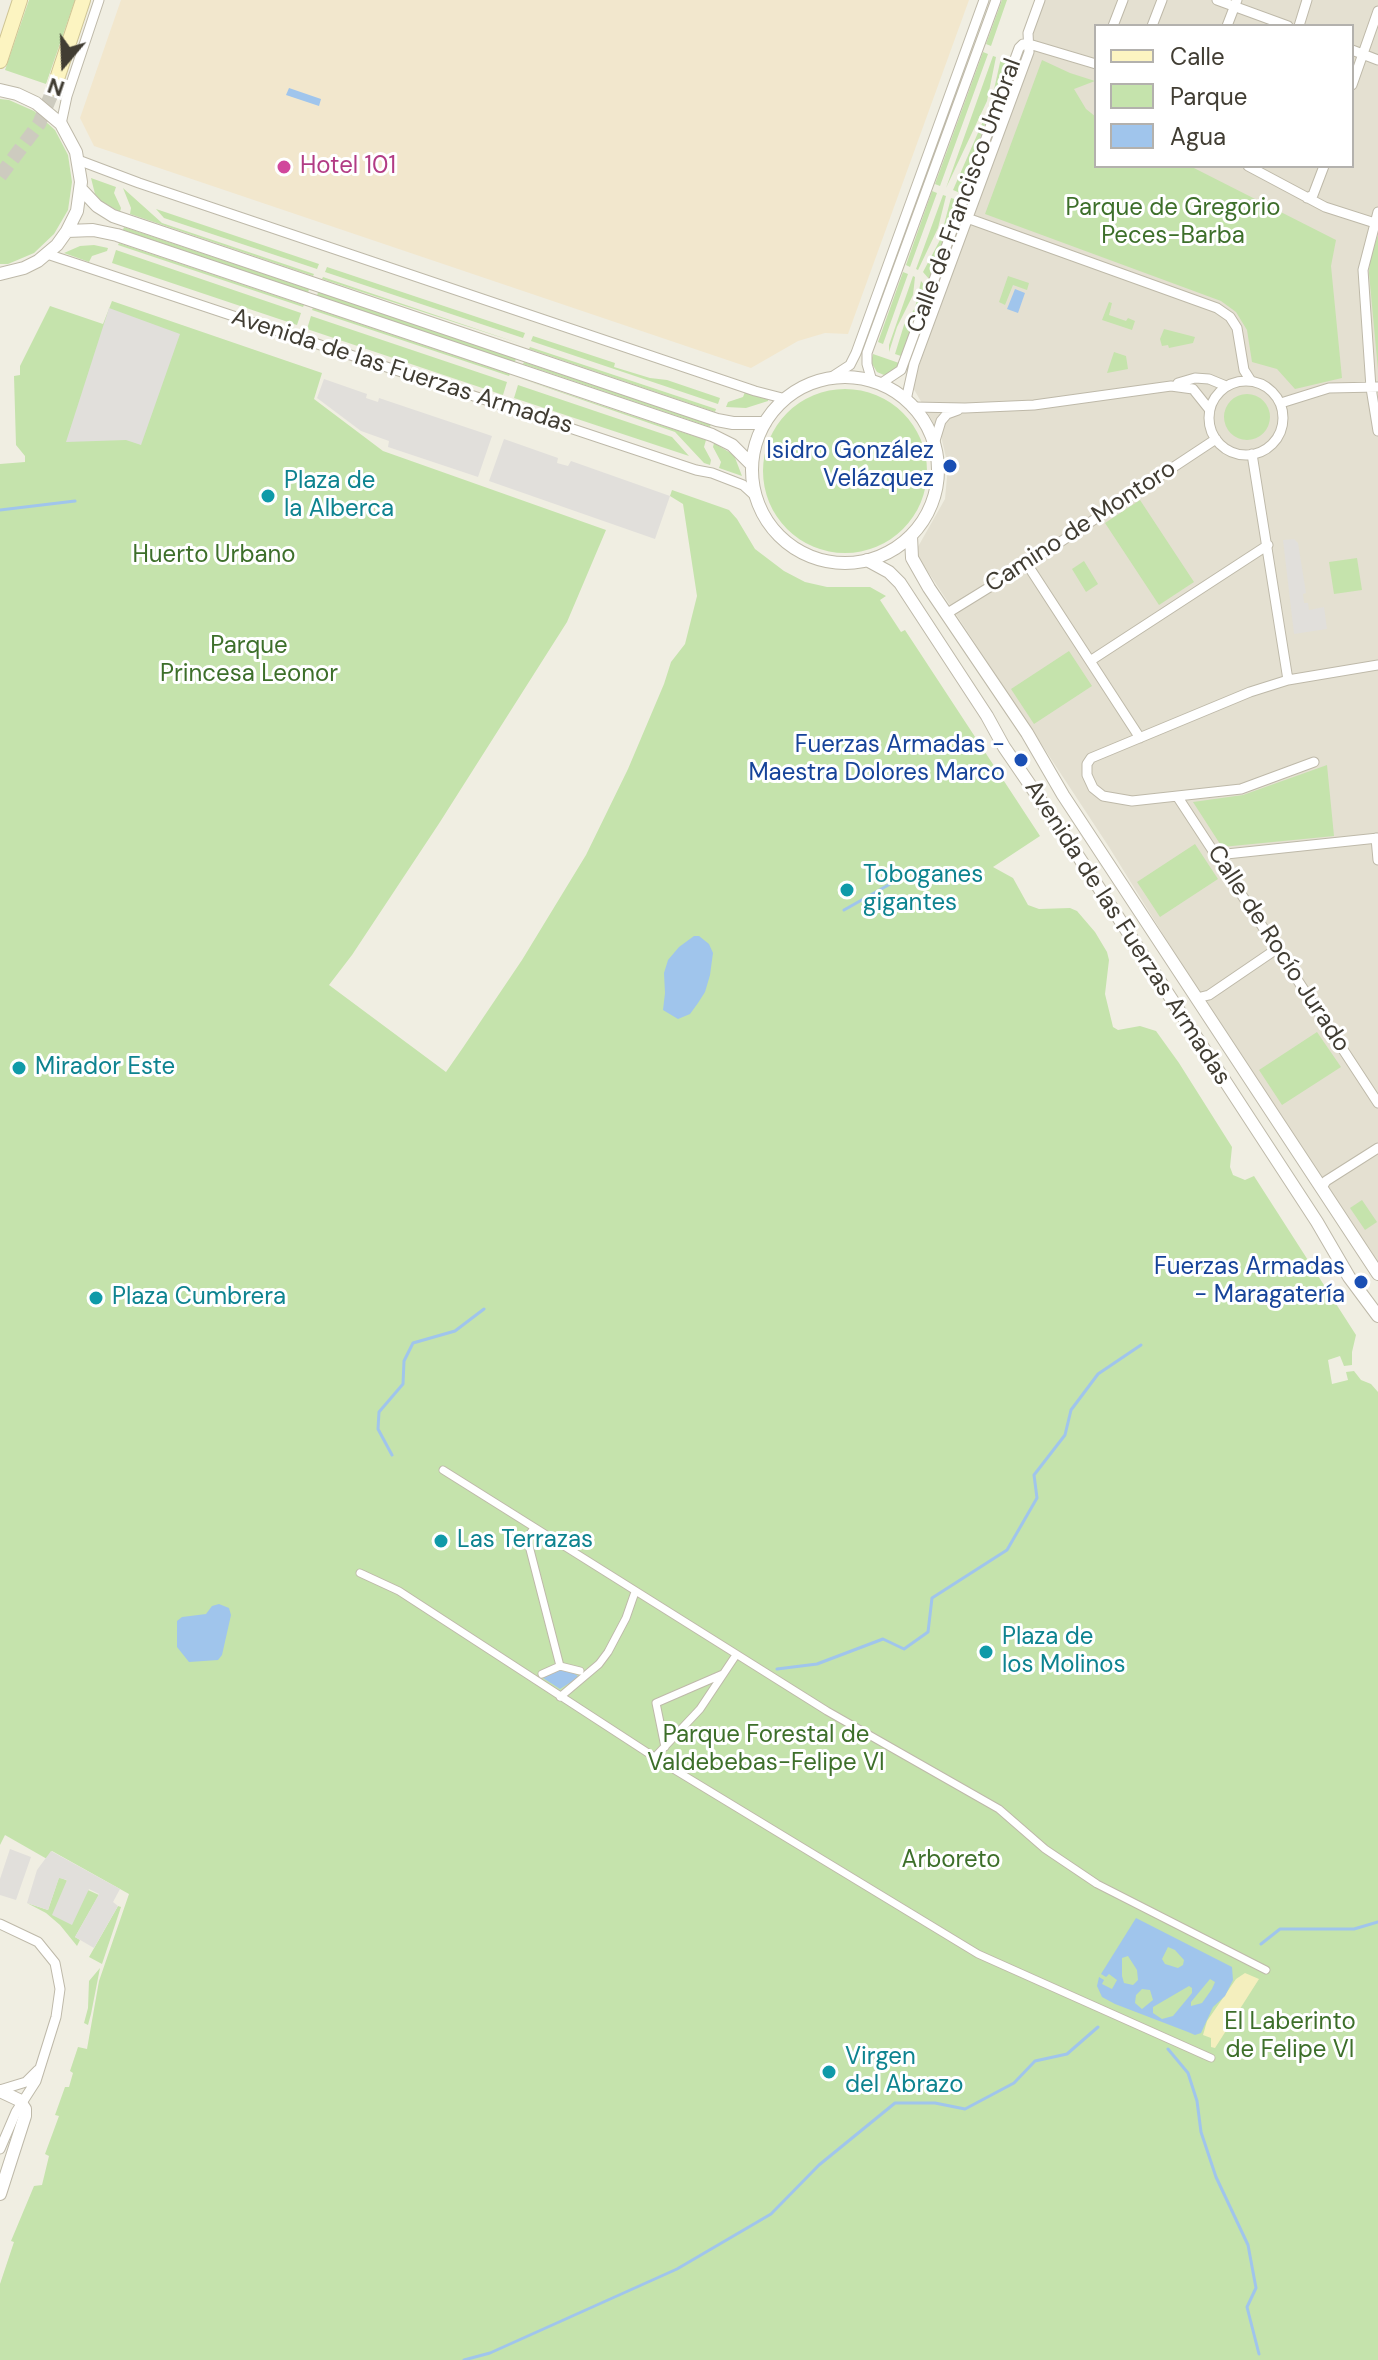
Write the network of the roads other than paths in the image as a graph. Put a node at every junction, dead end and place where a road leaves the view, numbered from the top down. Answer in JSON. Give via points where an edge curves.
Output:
{"nodes":[{"id":1,"x":20,"y":0,"type":"edge"},
{"id":2,"x":83,"y":0,"type":"edge"},
{"id":3,"x":99,"y":0,"type":"edge"},
{"id":4,"x":984,"y":0,"type":"edge"},
{"id":5,"x":996,"y":0,"type":"edge"},
{"id":6,"x":1040,"y":0,"type":"edge"},
{"id":7,"x":1123,"y":0,"type":"edge"},
{"id":8,"x":1162,"y":0,"type":"edge"},
{"id":9,"x":1217,"y":0,"type":"edge"},
{"id":10,"x":1307,"y":0,"type":"edge"},
{"id":11,"x":1236,"y":3,"type":"edge"},
{"id":12,"x":1378,"y":11,"type":"edge"},
{"id":13,"x":1114,"y":24,"type":"edge"},
{"id":14,"x":1153,"y":24,"type":"edge"},
{"id":15,"x":1228,"y":24,"type":"edge"},
{"id":16,"x":1283,"y":24,"type":"edge"},
{"id":17,"x":1300,"y":24,"type":"edge"},
{"id":18,"x":1029,"y":44,"type":"junction"},
{"id":19,"x":1354,"y":51,"type":"edge"},
{"id":20,"x":1363,"y":54,"type":"junction"},
{"id":21,"x":1378,"y":60,"type":"edge"},
{"id":22,"x":0,"y":61,"type":"edge"},
{"id":23,"x":1094,"y":63,"type":"edge"},
{"id":24,"x":1354,"y":79,"type":"edge"},
{"id":25,"x":54,"y":88,"type":"tunnel mouth"},
{"id":26,"x":0,"y":90,"type":"edge"},
{"id":27,"x":61,"y":124,"type":"junction"},
{"id":28,"x":78,"y":160,"type":"junction"},
{"id":29,"x":1252,"y":168,"type":"edge"},
{"id":30,"x":1323,"y":168,"type":"edge"},
{"id":31,"x":81,"y":189,"type":"junction"},
{"id":32,"x":1307,"y":198,"type":"junction"},
{"id":33,"x":1378,"y":212,"type":"edge"},
{"id":34,"x":967,"y":218,"type":"junction"},
{"id":35,"x":1377,"y":223,"type":"edge"},
{"id":36,"x":67,"y":231,"type":"junction"},
{"id":37,"x":47,"y":254,"type":"junction"},
{"id":38,"x":0,"y":274,"type":"edge"},
{"id":39,"x":830,"y":378,"type":"junction"},
{"id":40,"x":1251,"y":381,"type":"junction"},
{"id":41,"x":876,"y":383,"type":"junction"},
{"id":42,"x":1171,"y":386,"type":"junction"},
{"id":43,"x":1226,"y":386,"type":"junction"},
{"id":44,"x":1374,"y":388,"type":"edge"},
{"id":45,"x":786,"y":399,"type":"junction"},
{"id":46,"x":1281,"y":403,"type":"junction"},
{"id":47,"x":909,"y":404,"type":"junction"},
{"id":48,"x":965,"y":408,"type":"junction"},
{"id":49,"x":1209,"y":409,"type":"junction"},
{"id":50,"x":765,"y":423,"type":"junction"},
{"id":51,"x":1378,"y":431,"type":"edge"},
{"id":52,"x":1216,"y":439,"type":"junction"},
{"id":53,"x":934,"y":444,"type":"junction"},
{"id":54,"x":1252,"y":454,"type":"junction"},
{"id":55,"x":752,"y":465,"type":"junction"},
{"id":56,"x":754,"y":495,"type":"junction"},
{"id":57,"x":911,"y":536,"type":"junction"},
{"id":58,"x":1268,"y":545,"type":"junction"},
{"id":59,"x":867,"y":560,"type":"junction"},
{"id":60,"x":1027,"y":564,"type":"junction"},
{"id":61,"x":946,"y":614,"type":"junction"},
{"id":62,"x":1090,"y":661,"type":"junction"},
{"id":63,"x":1378,"y":665,"type":"edge"},
{"id":64,"x":1288,"y":680,"type":"junction"},
{"id":65,"x":1140,"y":738,"type":"junction"},
{"id":66,"x":1314,"y":762,"type":"dead end"},
{"id":67,"x":1177,"y":796,"type":"junction"},
{"id":68,"x":1377,"y":838,"type":"edge"},
{"id":69,"x":1217,"y":855,"type":"junction"},
{"id":70,"x":1378,"y":860,"type":"edge"},
{"id":71,"x":1278,"y":948,"type":"junction"},
{"id":72,"x":1197,"y":998,"type":"junction"},
{"id":73,"x":1378,"y":1103,"type":"edge"},
{"id":74,"x":1378,"y":1148,"type":"edge"},
{"id":75,"x":1321,"y":1189,"type":"junction"},
{"id":76,"x":1378,"y":1274,"type":"edge"},
{"id":77,"x":1378,"y":1316,"type":"edge"},
{"id":78,"x":443,"y":1470,"type":"dead end"},
{"id":79,"x":534,"y":1528,"type":"junction"},
{"id":80,"x":360,"y":1573,"type":"dead end"},
{"id":81,"x":635,"y":1592,"type":"junction"},
{"id":82,"x":736,"y":1655,"type":"junction"},
{"id":83,"x":560,"y":1666,"type":"junction"},
{"id":84,"x":580,"y":1671,"type":"dead end"},
{"id":85,"x":725,"y":1673,"type":"junction"},
{"id":86,"x":542,"y":1674,"type":"dead end"},
{"id":87,"x":560,"y":1697,"type":"junction"},
{"id":88,"x":665,"y":1747,"type":"junction"},
{"id":89,"x":655,"y":1757,"type":"junction"},
{"id":90,"x":0,"y":1924,"type":"edge"},
{"id":91,"x":1266,"y":1970,"type":"dead end"},
{"id":92,"x":1211,"y":2058,"type":"dead end"},
{"id":93,"x":39,"y":2067,"type":"junction"},
{"id":94,"x":0,"y":2091,"type":"edge"},
{"id":95,"x":22,"y":2103,"type":"junction"},
{"id":96,"x":0,"y":2149,"type":"edge"},
{"id":97,"x":0,"y":2194,"type":"edge"}],
"edges":[{"from":1,"to":22,"type":"main road"},
{"from":2,"to":25,"type":"main road"},
{"from":3,"to":27,"type":"street"},
{"from":4,"to":39,"type":"street","name":"Calle de Francisco Umbral","via":[[856,353],[850,365]]},
{"from":5,"to":41,"type":"street","name":"Calle de Francisco Umbral","via":[[867,353]]},
{"from":6,"to":18,"type":"street"},
{"from":7,"to":13,"type":"street"},
{"from":8,"to":14,"type":"street"},
{"from":9,"to":11,"type":"street"},
{"from":10,"to":17,"type":"street"},
{"from":11,"to":15,"type":"street"},
{"from":11,"to":16,"type":"street"},
{"from":12,"to":20,"type":"street"},
{"from":18,"to":23,"type":"street"},
{"from":18,"to":34,"type":"street","name":"Calle de Francisco Umbral"},
{"from":18,"to":41,"type":"street","name":"Calle de Francisco Umbral","via":[[1019,48],[901,370]]},
{"from":19,"to":20,"type":"street"},
{"from":20,"to":21,"type":"street"},
{"from":20,"to":24,"type":"street"},
{"from":26,"to":27,"type":"street","via":[[36,103]]},
{"from":27,"to":28,"type":"street"},
{"from":28,"to":31,"type":"street"},
{"from":28,"to":45,"type":"street"},
{"from":29,"to":32,"type":"street"},
{"from":30,"to":32,"type":"street"},
{"from":31,"to":36,"type":"street"},
{"from":31,"to":50,"type":"street","via":[[113,216],[717,420]]},
{"from":32,"to":35,"type":"street"},
{"from":33,"to":35,"type":"street"},
{"from":34,"to":40,"type":"street","via":[[1217,308],[1237,328]]},
{"from":34,"to":47,"type":"street","name":"Calle de Francisco Umbral","via":[[908,381]]},
{"from":35,"to":44,"type":"street","via":[[1363,270]]},
{"from":36,"to":37,"type":"street"},
{"from":36,"to":55,"type":"street","name":"Avenida de las Fuerzas Armadas","via":[[117,235],[697,430],[732,445]]},
{"from":37,"to":38,"type":"street"},
{"from":37,"to":56,"type":"street","name":"Avenida de las Fuerzas Armadas","via":[[712,473]]},
{"from":39,"to":41,"type":"street"},
{"from":39,"to":45,"type":"street","via":[[808,384]]},
{"from":40,"to":43,"type":"street"},
{"from":40,"to":46,"type":"street","via":[[1266,386]]},
{"from":41,"to":47,"type":"street"},
{"from":42,"to":43,"type":"street","via":[[1195,378]]},
{"from":42,"to":48,"type":"street","via":[[1034,405]]},
{"from":42,"to":49,"type":"street","via":[[1193,389]]},
{"from":43,"to":49,"type":"street"},
{"from":44,"to":46,"type":"street","via":[[1329,388]]},
{"from":44,"to":51,"type":"street"},
{"from":45,"to":50,"type":"street"},
{"from":46,"to":54,"type":"street","via":[[1279,436]]},
{"from":47,"to":48,"type":"street"},
{"from":47,"to":53,"type":"street"},
{"from":48,"to":53,"type":"street","via":[[947,414]]},
{"from":49,"to":52,"type":"street"},
{"from":50,"to":55,"type":"street"},
{"from":52,"to":54,"type":"street","via":[[1232,452]]},
{"from":52,"to":60,"type":"street","name":"Camino de Montoro"},
{"from":53,"to":57,"type":"street","via":[[936,486],[927,514]]},
{"from":54,"to":58,"type":"street"},
{"from":55,"to":56,"type":"street"},
{"from":56,"to":59,"type":"street","via":[[771,528],[800,552],[836,563]]},
{"from":57,"to":59,"type":"street"},
{"from":57,"to":61,"type":"street","name":"Avenida de las Fuerzas Armadas","via":[[915,565]]},
{"from":58,"to":62,"type":"street"},
{"from":58,"to":64,"type":"street"},
{"from":59,"to":77,"type":"street","name":"Avenida de las Fuerzas Armadas","via":[[900,583]]},
{"from":60,"to":61,"type":"street","name":"Camino de Montoro"},
{"from":60,"to":62,"type":"street"},
{"from":61,"to":72,"type":"street","name":"Avenida de las Fuerzas Armadas"},
{"from":62,"to":65,"type":"street"},
{"from":63,"to":64,"type":"street"},
{"from":64,"to":65,"type":"street"},
{"from":65,"to":67,"type":"street","via":[[1091,758],[1087,775],[1093,788],[1114,800]]},
{"from":66,"to":67,"type":"street","via":[[1241,789]]},
{"from":67,"to":69,"type":"street","name":"Calle de Rocío Jurado"},
{"from":68,"to":69,"type":"street"},
{"from":68,"to":70,"type":"street"},
{"from":69,"to":71,"type":"street","name":"Calle de Rocío Jurado"},
{"from":71,"to":72,"type":"street"},
{"from":71,"to":73,"type":"street","name":"Calle de Rocío Jurado"},
{"from":72,"to":75,"type":"street","name":"Avenida de las Fuerzas Armadas"},
{"from":74,"to":75,"type":"street"},
{"from":75,"to":76,"type":"street","name":"Avenida de las Fuerzas Armadas"},
{"from":78,"to":79,"type":"street"},
{"from":79,"to":81,"type":"street"},
{"from":79,"to":83,"type":"street","via":[[527,1538]]},
{"from":80,"to":87,"type":"street","via":[[399,1591]]},
{"from":81,"to":82,"type":"street"},
{"from":81,"to":87,"type":"street","via":[[608,1652]]},
{"from":82,"to":85,"type":"street"},
{"from":82,"to":91,"type":"street","via":[[999,1809],[1097,1884]]},
{"from":83,"to":84,"type":"street"},
{"from":83,"to":86,"type":"street"},
{"from":85,"to":88,"type":"street"},
{"from":85,"to":88,"type":"street","via":[[656,1703]]},
{"from":87,"to":89,"type":"street"},
{"from":88,"to":89,"type":"street"},
{"from":89,"to":92,"type":"street","via":[[978,1954]]},
{"from":90,"to":93,"type":"street","via":[[38,1942],[55,1963],[60,2001]]},
{"from":93,"to":94,"type":"street","via":[[26,2082]]},
{"from":93,"to":95,"type":"street"},
{"from":94,"to":95,"type":"street"},
{"from":95,"to":96,"type":"street"},
{"from":95,"to":97,"type":"street","via":[[24,2122]]}]}
